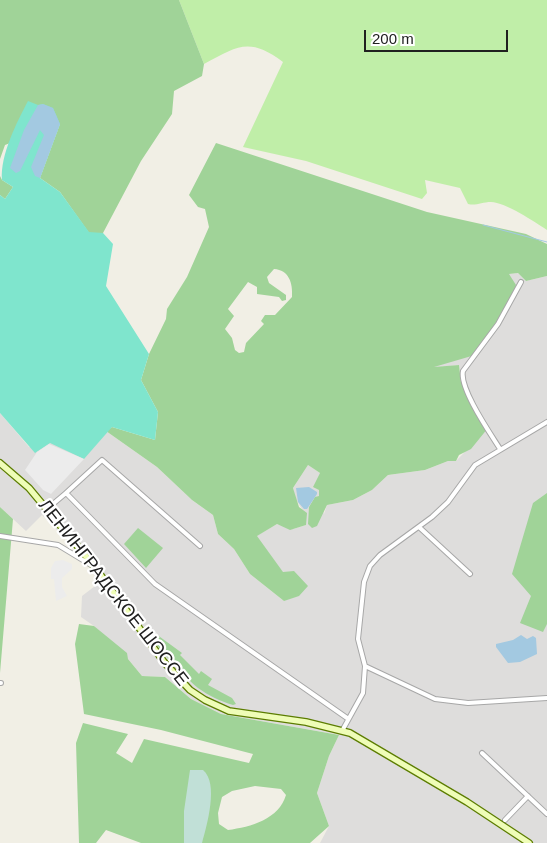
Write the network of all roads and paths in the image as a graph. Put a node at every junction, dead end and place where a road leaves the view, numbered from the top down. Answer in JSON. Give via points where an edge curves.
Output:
{"nodes":[{"id":1,"x":522,"y":282,"type":"dead end"},
{"id":2,"x":547,"y":422,"type":"edge"},
{"id":3,"x":500,"y":449,"type":"junction"},
{"id":4,"x":0,"y":463,"type":"edge"},
{"id":5,"x":66,"y":493,"type":"junction"},
{"id":6,"x":47,"y":509,"type":"junction"},
{"id":7,"x":419,"y":527,"type":"junction"},
{"id":8,"x":0,"y":536,"type":"edge"},
{"id":9,"x":200,"y":546,"type":"dead end"},
{"id":10,"x":94,"y":566,"type":"junction"},
{"id":11,"x":470,"y":574,"type":"dead end"},
{"id":12,"x":365,"y":666,"type":"junction"},
{"id":13,"x":547,"y":698,"type":"edge"},
{"id":14,"x":347,"y":718,"type":"junction"},
{"id":15,"x":342,"y":731,"type":"junction"},
{"id":16,"x":482,"y":753,"type":"dead end"},
{"id":17,"x":528,"y":796,"type":"junction"},
{"id":18,"x":547,"y":814,"type":"edge"},
{"id":19,"x":505,"y":820,"type":"dead end"},
{"id":20,"x":529,"y":843,"type":"edge"}],
"edges":[{"from":1,"to":3,"type":"street","via":[[498,324],[461,376]]},
{"from":2,"to":3,"type":"street"},
{"from":3,"to":7,"type":"street","via":[[474,465],[448,502]]},
{"from":4,"to":6,"type":"main road","name":"ЛЕНИНГРАДСКОЕ ШОССЕ","via":[[20,478]]},
{"from":5,"to":6,"type":"street"},
{"from":5,"to":9,"type":"street","via":[[102,460]]},
{"from":5,"to":14,"type":"street","via":[[155,584]]},
{"from":6,"to":10,"type":"main road","name":"ЛЕНИНГРАДСКОЕ ШОССЕ"},
{"from":7,"to":11,"type":"street"},
{"from":7,"to":12,"type":"street","via":[[370,566],[364,582],[358,638]]},
{"from":8,"to":10,"type":"street","via":[[58,545]]},
{"from":10,"to":15,"type":"main road","name":"ЛЕНИНГРАДСКОЕ ШОССЕ","via":[[164,662],[199,696],[229,711],[306,722]]},
{"from":12,"to":13,"type":"street","via":[[435,699],[468,703]]},
{"from":12,"to":14,"type":"street","via":[[363,693]]},
{"from":14,"to":15,"type":"street"},
{"from":15,"to":20,"type":"main road","name":"ЛЕНИНГРАДСКОЕ ШОССЕ","via":[[438,784]]},
{"from":16,"to":17,"type":"street"},
{"from":17,"to":18,"type":"street"},
{"from":17,"to":19,"type":"street"}]}
